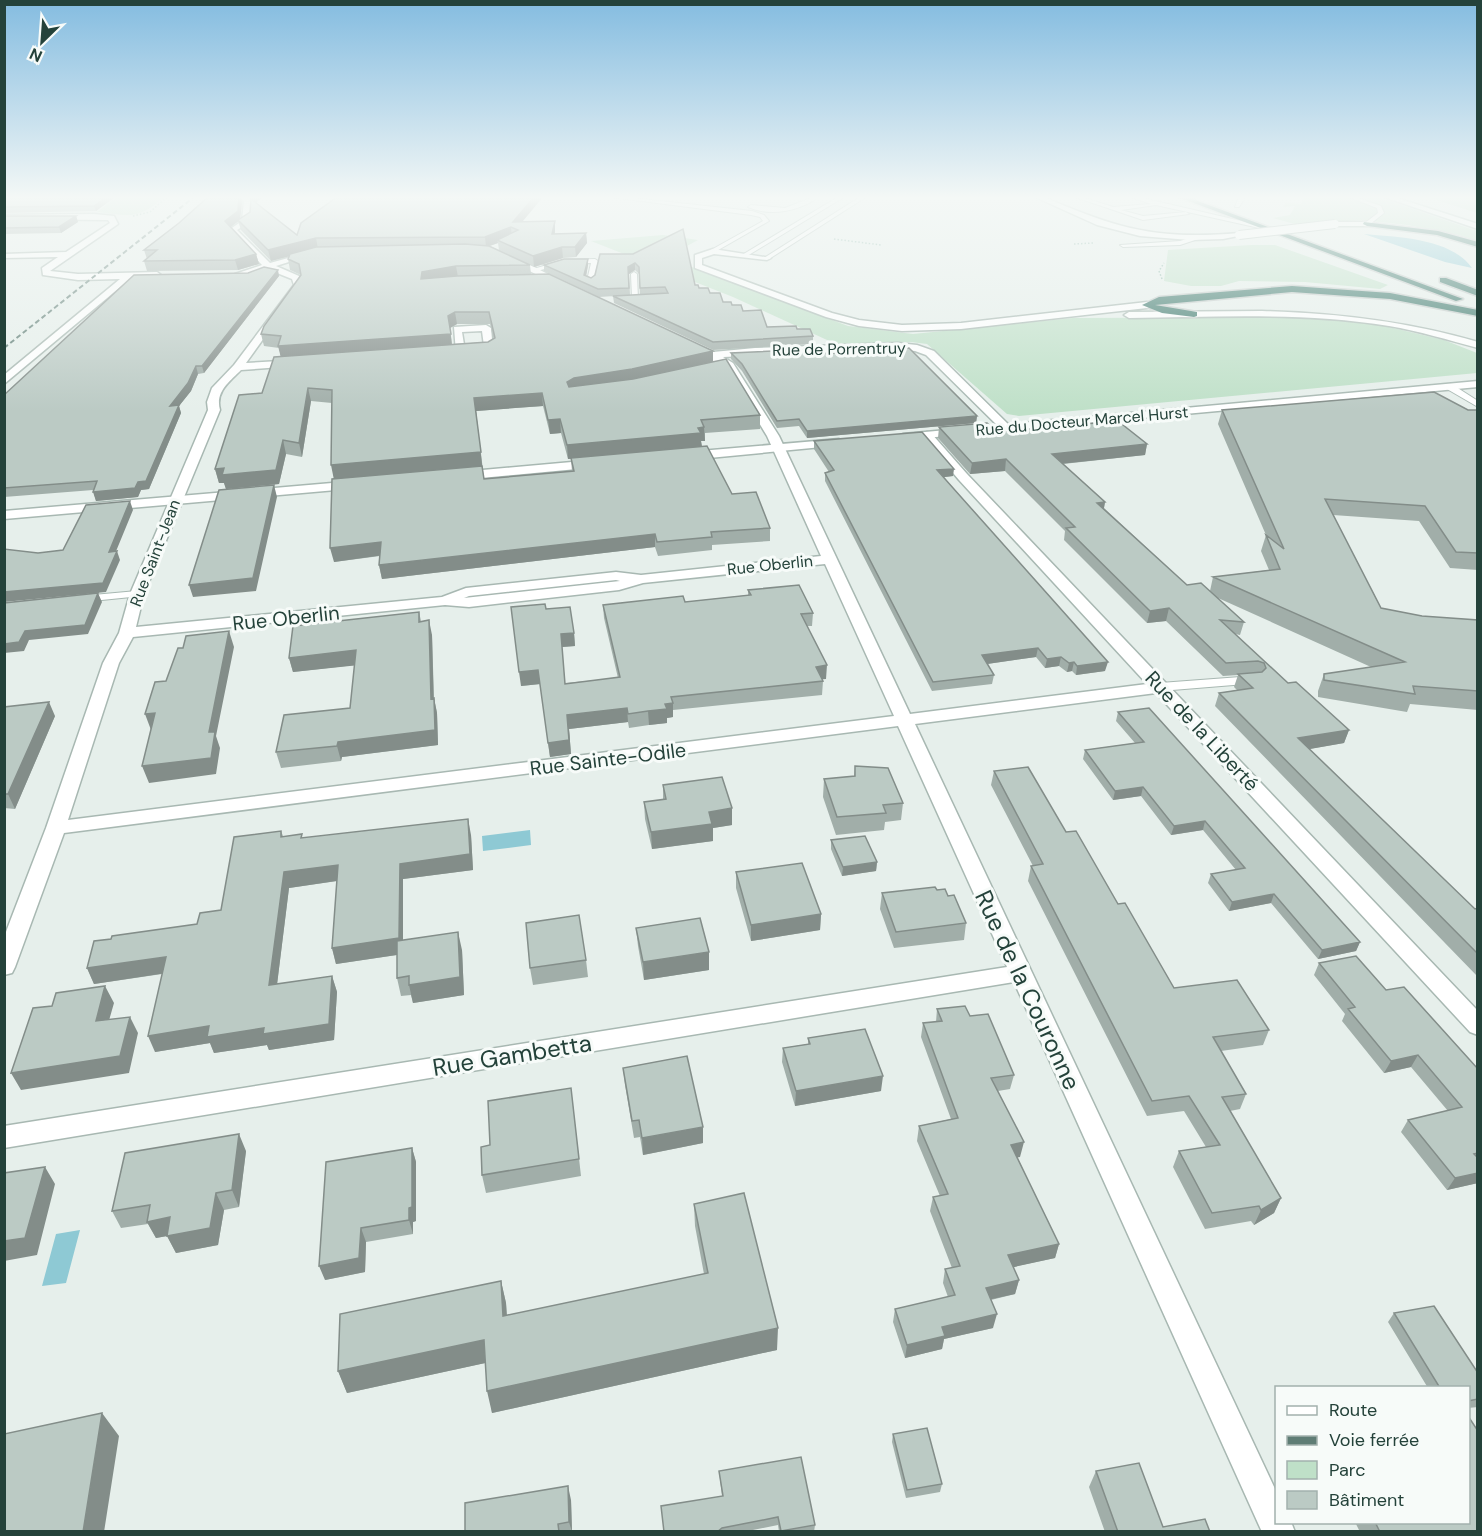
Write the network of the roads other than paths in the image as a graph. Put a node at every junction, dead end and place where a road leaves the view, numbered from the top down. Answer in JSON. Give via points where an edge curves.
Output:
{"nodes":[{"id":1,"x":46,"y":269,"type":"edge"},
{"id":2,"x":258,"y":269,"type":"edge"},
{"id":3,"x":276,"y":269,"type":"edge"},
{"id":4,"x":538,"y":269,"type":"edge"},
{"id":5,"x":593,"y":269,"type":"edge"},
{"id":6,"x":705,"y":269,"type":"edge"},
{"id":7,"x":1378,"y":269,"type":"edge"},
{"id":8,"x":533,"y":270,"type":"joint"},
{"id":9,"x":288,"y":273,"type":"junction"},
{"id":10,"x":228,"y":274,"type":"edge"},
{"id":11,"x":239,"y":274,"type":"junction"},
{"id":12,"x":634,"y":274,"type":"edge"},
{"id":13,"x":172,"y":275,"type":"edge"},
{"id":14,"x":128,"y":276,"type":"junction"},
{"id":15,"x":1435,"y":278,"type":"dead end"},
{"id":16,"x":535,"y":280,"type":"edge"},
{"id":17,"x":556,"y":280,"type":"junction"},
{"id":18,"x":590,"y":281,"type":"edge"},
{"id":19,"x":573,"y":289,"type":"edge"},
{"id":20,"x":1478,"y":292,"type":"edge"},
{"id":21,"x":635,"y":299,"type":"junction"},
{"id":22,"x":645,"y":299,"type":"edge"},
{"id":23,"x":625,"y":300,"type":"edge"},
{"id":24,"x":1147,"y":305,"type":"junction"},
{"id":25,"x":1478,"y":306,"type":"edge"},
{"id":26,"x":1070,"y":313,"type":"junction"},
{"id":27,"x":1194,"y":314,"type":"junction"},
{"id":28,"x":1478,"y":314,"type":"edge"},
{"id":29,"x":680,"y":341,"type":"edge"},
{"id":30,"x":1478,"y":345,"type":"edge"},
{"id":31,"x":460,"y":351,"type":"edge"},
{"id":32,"x":448,"y":352,"type":"edge"},
{"id":33,"x":712,"y":355,"type":"junction"},
{"id":34,"x":310,"y":362,"type":"edge"},
{"id":35,"x":729,"y":365,"type":"junction"},
{"id":36,"x":238,"y":367,"type":"junction"},
{"id":37,"x":708,"y":370,"type":"edge"},
{"id":38,"x":4,"y":381,"type":"edge"},
{"id":39,"x":1478,"y":384,"type":"edge"},
{"id":40,"x":1450,"y":387,"type":"junction"},
{"id":41,"x":1478,"y":405,"type":"edge"},
{"id":42,"x":1006,"y":428,"type":"junction"},
{"id":43,"x":927,"y":435,"type":"junction"},
{"id":44,"x":893,"y":438,"type":"edge"},
{"id":45,"x":847,"y":442,"type":"edge"},
{"id":46,"x":778,"y":448,"type":"junction"},
{"id":47,"x":670,"y":457,"type":"edge"},
{"id":48,"x":611,"y":462,"type":"edge"},
{"id":49,"x":446,"y":477,"type":"edge"},
{"id":50,"x":364,"y":484,"type":"edge"},
{"id":51,"x":175,"y":500,"type":"junction"},
{"id":52,"x":4,"y":516,"type":"edge"},
{"id":53,"x":828,"y":560,"type":"junction"},
{"id":54,"x":137,"y":594,"type":"junction"},
{"id":55,"x":71,"y":600,"type":"edge"},
{"id":56,"x":127,"y":633,"type":"junction"},
{"id":57,"x":1254,"y":680,"type":"edge"},
{"id":58,"x":1160,"y":687,"type":"junction"},
{"id":59,"x":906,"y":721,"type":"junction"},
{"id":60,"x":56,"y":828,"type":"junction"},
{"id":61,"x":4,"y":967,"type":"edge"},
{"id":62,"x":1020,"y":973,"type":"junction"},
{"id":63,"x":1478,"y":1026,"type":"edge"},
{"id":64,"x":4,"y":1137,"type":"edge"},
{"id":65,"x":1275,"y":1523,"type":"edge"}],
"edges":[{"from":1,"to":14,"type":"street","via":[[46,273],[66,276]]},
{"from":2,"to":11,"type":"street"},
{"from":3,"to":9,"type":"street"},
{"from":4,"to":8,"type":"lane"},
{"from":5,"to":18,"type":"lane"},
{"from":6,"to":26,"type":"street","via":[[860,323],[932,328]]},
{"from":7,"to":25,"type":"highway"},
{"from":8,"to":17,"type":"street"},
{"from":9,"to":11,"type":"street"},
{"from":9,"to":36,"type":"street","name":"Rue Saint-Jean","via":[[297,278],[298,285]]},
{"from":10,"to":11,"type":"street"},
{"from":12,"to":21,"type":"lane"},
{"from":13,"to":14,"type":"street"},
{"from":14,"to":38,"type":"street"},
{"from":15,"to":20,"type":"highway"},
{"from":16,"to":17,"type":"street"},
{"from":17,"to":19,"type":"street"},
{"from":21,"to":22,"type":"lane"},
{"from":21,"to":23,"type":"lane"},
{"from":24,"to":26,"type":"street"},
{"from":24,"to":27,"type":"highway"},
{"from":24,"to":28,"type":"highway","via":[[1159,300],[1293,289],[1389,296]]},
{"from":26,"to":27,"type":"street"},
{"from":27,"to":30,"type":"street","via":[[1359,317],[1416,327]]},
{"from":29,"to":33,"type":"street"},
{"from":31,"to":32,"type":"street"},
{"from":33,"to":35,"type":"street"},
{"from":33,"to":42,"type":"street","name":"Rue de Porrentruy","via":[[767,350],[917,348],[930,353]]},
{"from":34,"to":36,"type":"street"},
{"from":35,"to":37,"type":"street"},
{"from":35,"to":46,"type":"street","name":"Rue de la Couronne"},
{"from":36,"to":51,"type":"street","name":"Rue Saint-Jean","via":[[217,388],[212,402],[214,410]]},
{"from":39,"to":40,"type":"street","name":"Rue du Docteur Marcel Hurst"},
{"from":40,"to":41,"type":"lane"},
{"from":40,"to":42,"type":"street","name":"Rue du Docteur Marcel Hurst"},
{"from":42,"to":43,"type":"street","name":"Rue du Docteur Marcel Hurst"},
{"from":43,"to":44,"type":"street","name":"Rue du Docteur Marcel Hurst"},
{"from":43,"to":58,"type":"street","name":"Rue de la Liberté"},
{"from":45,"to":46,"type":"street"},
{"from":46,"to":47,"type":"street"},
{"from":46,"to":53,"type":"street","name":"Rue de la Couronne"},
{"from":48,"to":49,"type":"street"},
{"from":50,"to":51,"type":"street"},
{"from":51,"to":52,"type":"street"},
{"from":51,"to":54,"type":"street","name":"Rue Saint-Jean"},
{"from":53,"to":56,"type":"street","name":"Rue Oberlin","via":[[641,579],[616,576],[465,592],[446,601]]},
{"from":53,"to":59,"type":"street","name":"Rue de la Couronne"},
{"from":54,"to":55,"type":"lane"},
{"from":54,"to":56,"type":"street","name":"Rue Saint-Jean"},
{"from":56,"to":60,"type":"street","name":"Rue Saint-Jean","via":[[111,663]]},
{"from":57,"to":58,"type":"lane"},
{"from":58,"to":59,"type":"street","name":"Rue Sainte-Odile"},
{"from":58,"to":63,"type":"street","name":"Rue de la Liberté"},
{"from":59,"to":60,"type":"street","name":"Rue Sainte-Odile"},
{"from":59,"to":62,"type":"street","name":"Rue de la Couronne"},
{"from":60,"to":61,"type":"street","name":"Rue Saint-Jean"},
{"from":62,"to":64,"type":"street","name":"Rue Gambetta"},
{"from":62,"to":65,"type":"street","name":"Rue de la Couronne"}]}
